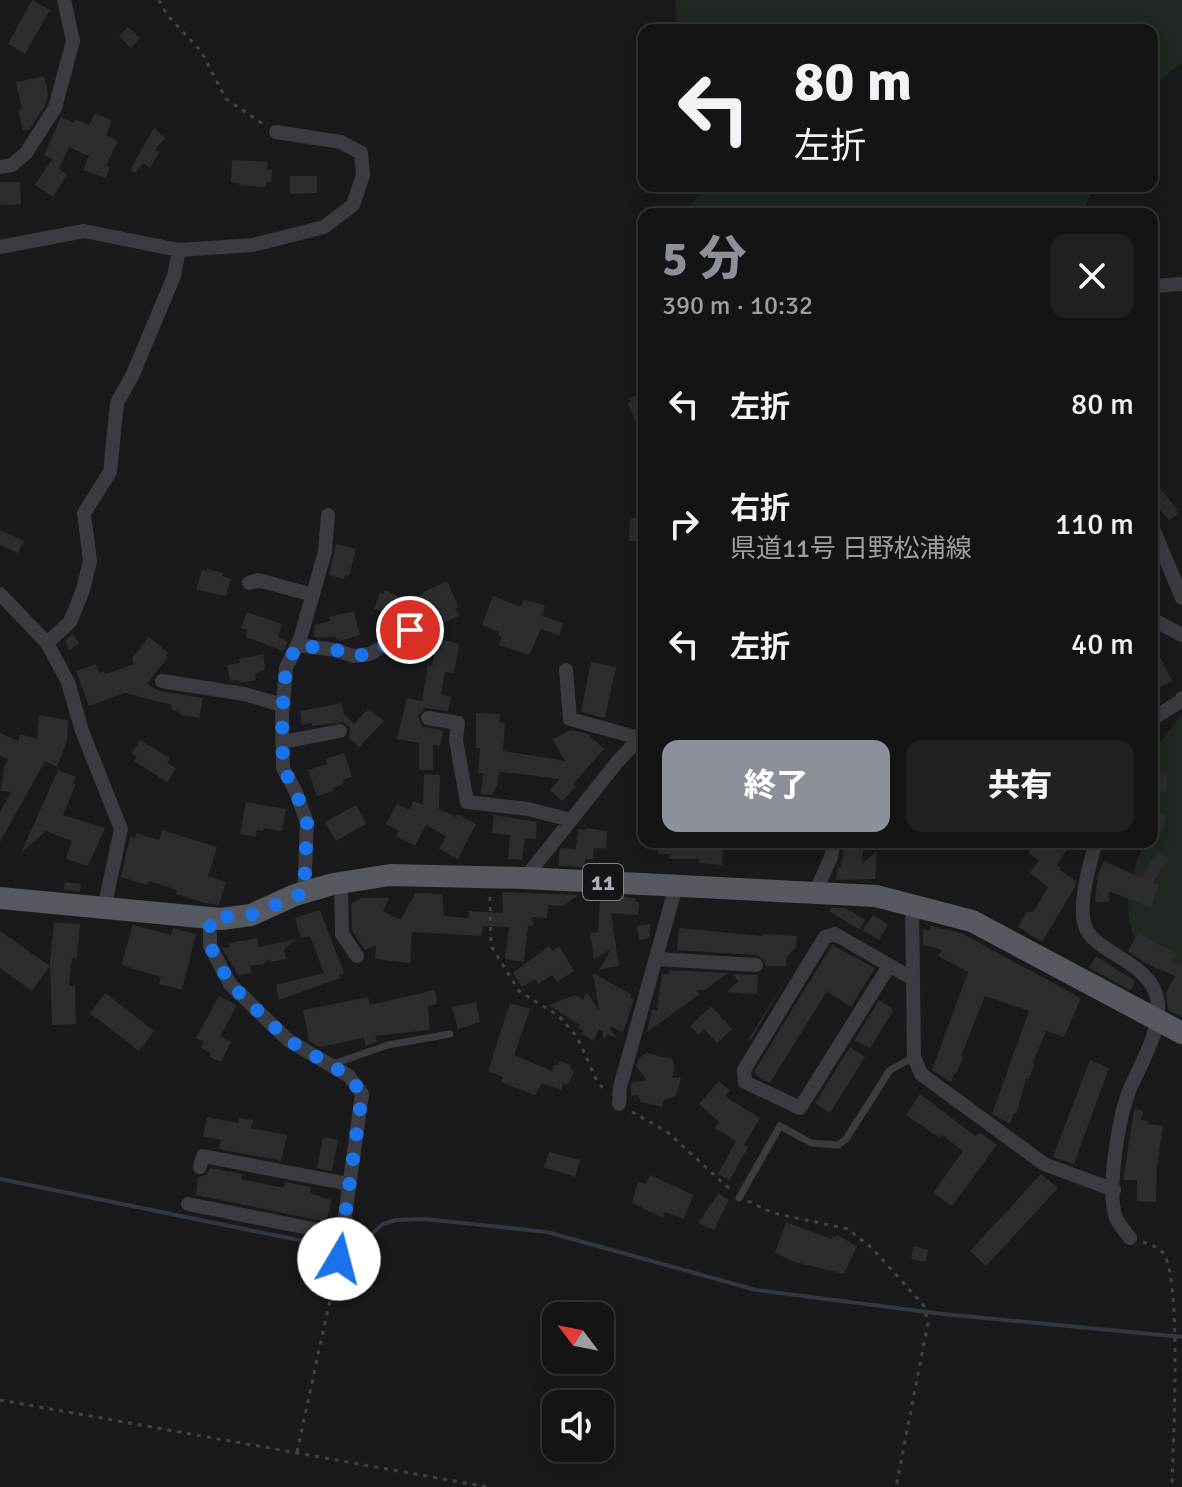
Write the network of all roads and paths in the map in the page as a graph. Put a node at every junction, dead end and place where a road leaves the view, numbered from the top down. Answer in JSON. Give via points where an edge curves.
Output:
{"nodes":[{"id":1,"x":64,"y":0,"type":"edge"},
{"id":2,"x":159,"y":0,"type":"edge"},
{"id":3,"x":276,"y":132,"type":"joint"},
{"id":4,"x":0,"y":167,"type":"edge"},
{"id":5,"x":0,"y":247,"type":"edge"},
{"id":6,"x":179,"y":250,"type":"junction"},
{"id":7,"x":1182,"y":284,"type":"edge"},
{"id":8,"x":1158,"y":286,"type":"edge"},
{"id":9,"x":328,"y":515,"type":"dead end"},
{"id":10,"x":1158,"y":540,"type":"edge"},
{"id":11,"x":249,"y":583,"type":"dead end"},
{"id":12,"x":0,"y":594,"type":"edge"},
{"id":13,"x":313,"y":595,"type":"junction"},
{"id":14,"x":1182,"y":598,"type":"edge"},
{"id":15,"x":1158,"y":622,"type":"edge"},
{"id":16,"x":410,"y":630,"type":"dead end"},
{"id":17,"x":1182,"y":635,"type":"edge"},
{"id":18,"x":47,"y":643,"type":"junction"},
{"id":19,"x":297,"y":645,"type":"junction"},
{"id":20,"x":566,"y":670,"type":"dead end"},
{"id":21,"x":162,"y":681,"type":"dead end"},
{"id":22,"x":1182,"y":701,"type":"edge"},
{"id":23,"x":282,"y":705,"type":"junction"},
{"id":24,"x":1158,"y":715,"type":"edge"},
{"id":25,"x":428,"y":718,"type":"dead end"},
{"id":26,"x":340,"y":731,"type":"dead end"},
{"id":27,"x":638,"y":735,"type":"edge"},
{"id":28,"x":638,"y":741,"type":"edge"},
{"id":29,"x":283,"y":742,"type":"junction"},
{"id":30,"x":571,"y":820,"type":"junction"},
{"id":31,"x":833,"y":848,"type":"edge"},
{"id":32,"x":1094,"y":848,"type":"edge"},
{"id":33,"x":489,"y":877,"type":"junction"},
{"id":34,"x":525,"y":878,"type":"junction"},
{"id":35,"x":341,"y":883,"type":"junction"},
{"id":36,"x":676,"y":886,"type":"junction"},
{"id":37,"x":304,"y":893,"type":"junction"},
{"id":38,"x":815,"y":893,"type":"junction"},
{"id":39,"x":0,"y":898,"type":"edge"},
{"id":40,"x":912,"y":904,"type":"junction"},
{"id":41,"x":104,"y":909,"type":"junction"},
{"id":42,"x":210,"y":918,"type":"junction"},
{"id":43,"x":357,"y":956,"type":"dead end"},
{"id":44,"x":656,"y":959,"type":"junction"},
{"id":45,"x":756,"y":965,"type":"dead end"},
{"id":46,"x":889,"y":966,"type":"junction"},
{"id":47,"x":913,"y":979,"type":"junction"},
{"id":48,"x":1157,"y":1021,"type":"junction"},
{"id":49,"x":1182,"y":1033,"type":"edge"},
{"id":50,"x":450,"y":1034,"type":"dead end"},
{"id":51,"x":914,"y":1057,"type":"junction"},
{"id":52,"x":328,"y":1065,"type":"junction"},
{"id":53,"x":619,"y":1104,"type":"junction"},
{"id":54,"x":200,"y":1167,"type":"dead end"},
{"id":55,"x":349,"y":1184,"type":"junction"},
{"id":56,"x":1114,"y":1190,"type":"junction"},
{"id":57,"x":739,"y":1198,"type":"junction"},
{"id":58,"x":188,"y":1204,"type":"dead end"},
{"id":59,"x":342,"y":1237,"type":"junction"},
{"id":60,"x":1130,"y":1238,"type":"joint"},
{"id":61,"x":339,"y":1259,"type":"joint"},
{"id":62,"x":1180,"y":1325,"type":"edge"},
{"id":63,"x":0,"y":1400,"type":"edge"},
{"id":64,"x":297,"y":1452,"type":"junction"},
{"id":65,"x":488,"y":1487,"type":"edge"},
{"id":66,"x":896,"y":1487,"type":"edge"},
{"id":67,"x":1172,"y":1487,"type":"edge"}],
"edges":[{"from":1,"to":4,"type":"street","via":[[73,41],[55,108],[26,153]]},
{"from":2,"to":3,"type":"path","via":[[201,51],[226,99]]},
{"from":3,"to":6,"type":"street","via":[[341,142],[361,153],[363,175],[353,205],[324,227],[253,245]]},
{"from":5,"to":6,"type":"street","via":[[84,231]]},
{"from":6,"to":18,"type":"street","via":[[174,276],[117,403],[110,472],[84,513],[90,561],[83,590],[70,622]]},
{"from":7,"to":8,"type":"street"},
{"from":9,"to":13,"type":"street"},
{"from":10,"to":14,"type":"street"},
{"from":11,"to":13,"type":"street","via":[[258,580]]},
{"from":12,"to":18,"type":"street"},
{"from":13,"to":19,"type":"street"},
{"from":15,"to":17,"type":"street"},
{"from":16,"to":19,"type":"street","via":[[370,654],[353,656]]},
{"from":18,"to":41,"type":"street","via":[[68,682],[121,829]]},
{"from":19,"to":23,"type":"street","via":[[286,668]]},
{"from":20,"to":27,"type":"street","via":[[570,719]]},
{"from":21,"to":23,"type":"street"},
{"from":22,"to":24,"type":"street"},
{"from":23,"to":29,"type":"street"},
{"from":25,"to":30,"type":"street","via":[[458,723],[467,802]]},
{"from":26,"to":29,"type":"street"},
{"from":28,"to":30,"type":"street"},
{"from":29,"to":37,"type":"street","via":[[283,768],[307,823]]},
{"from":30,"to":34,"type":"street"},
{"from":31,"to":38,"type":"street"},
{"from":32,"to":48,"type":"street","via":[[1085,880],[1085,927],[1153,986]]},
{"from":33,"to":34,"type":"main road","number":"11"},
{"from":33,"to":35,"type":"main road","number":"11","via":[[390,875]]},
{"from":33,"to":53,"type":"path","via":[[491,946],[519,991],[559,1016],[577,1037],[598,1083]]},
{"from":34,"to":36,"type":"main road","number":"11"},
{"from":35,"to":37,"type":"main road","number":"11"},
{"from":35,"to":43,"type":"street","via":[[342,934]]},
{"from":36,"to":38,"type":"main road","number":"11"},
{"from":36,"to":44,"type":"street"},
{"from":37,"to":42,"type":"main road","number":"11","via":[[251,915]]},
{"from":38,"to":40,"type":"main road","number":"11"},
{"from":39,"to":41,"type":"main road","number":"11"},
{"from":40,"to":47,"type":"street"},
{"from":40,"to":48,"type":"main road","number":"11","via":[[972,921]]},
{"from":41,"to":42,"type":"main road","number":"11"},
{"from":42,"to":52,"type":"street","via":[[210,946],[230,984],[288,1040]]},
{"from":44,"to":45,"type":"street"},
{"from":44,"to":53,"type":"street"},
{"from":46,"to":46,"type":"street","via":[[835,934],[825,937],[744,1070],[745,1082],[800,1108]]},
{"from":46,"to":47,"type":"street"},
{"from":47,"to":51,"type":"street"},
{"from":48,"to":49,"type":"main road","number":"11"},
{"from":48,"to":56,"type":"street","via":[[1121,1115]]},
{"from":50,"to":52,"type":"lane","via":[[388,1045]]},
{"from":51,"to":56,"type":"street","via":[[921,1074],[1044,1164]]},
{"from":51,"to":57,"type":"lane","via":[[890,1070],[838,1145],[811,1143],[780,1126]]},
{"from":52,"to":55,"type":"street","via":[[349,1076],[362,1094]]},
{"from":53,"to":57,"type":"path","via":[[666,1131]]},
{"from":54,"to":55,"type":"street","via":[[203,1156]]},
{"from":55,"to":59,"type":"street"},
{"from":56,"to":60,"type":"street","via":[[1116,1218]]},
{"from":57,"to":66,"type":"path","via":[[773,1213],[848,1229],[924,1306],[928,1323]]},
{"from":58,"to":59,"type":"street"},
{"from":59,"to":61,"type":"street"},
{"from":60,"to":62,"type":"path","via":[[1166,1255]]},
{"from":61,"to":64,"type":"path"},
{"from":62,"to":67,"type":"path"},
{"from":63,"to":64,"type":"path"},
{"from":64,"to":65,"type":"path"}]}
